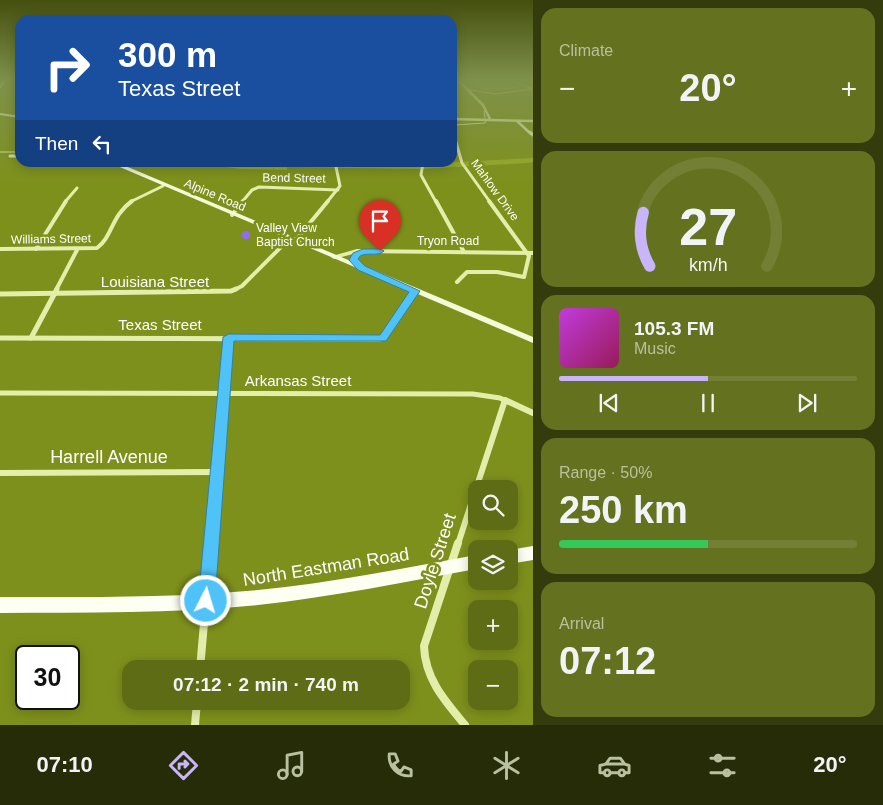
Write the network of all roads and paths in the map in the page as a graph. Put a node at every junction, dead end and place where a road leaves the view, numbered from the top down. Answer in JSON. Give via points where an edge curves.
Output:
{"nodes":[{"id":1,"x":488,"y":113,"type":"edge"},
{"id":2,"x":0,"y":114,"type":"edge"},
{"id":3,"x":15,"y":116,"type":"edge"},
{"id":4,"x":457,"y":119,"type":"edge"},
{"id":5,"x":490,"y":119,"type":"junction"},
{"id":6,"x":517,"y":120,"type":"junction"},
{"id":7,"x":533,"y":121,"type":"edge"},
{"id":8,"x":533,"y":135,"type":"edge"},
{"id":9,"x":457,"y":144,"type":"edge"},
{"id":10,"x":460,"y":154,"type":"joint"},
{"id":11,"x":10,"y":156,"type":"dead end"},
{"id":12,"x":15,"y":156,"type":"edge"},
{"id":13,"x":121,"y":167,"type":"edge"},
{"id":14,"x":336,"y":167,"type":"edge"},
{"id":15,"x":422,"y":167,"type":"edge"},
{"id":16,"x":163,"y":186,"type":"junction"},
{"id":17,"x":77,"y":188,"type":"dead end"},
{"id":18,"x":338,"y":190,"type":"junction"},
{"id":19,"x":232,"y":215,"type":"junction"},
{"id":20,"x":292,"y":240,"type":"junction"},
{"id":21,"x":0,"y":249,"type":"edge"},
{"id":22,"x":36,"y":249,"type":"junction"},
{"id":23,"x":77,"y":250,"type":"junction"},
{"id":24,"x":363,"y":251,"type":"junction"},
{"id":25,"x":464,"y":252,"type":"junction"},
{"id":26,"x":530,"y":253,"type":"edge"},
{"id":27,"x":334,"y":257,"type":"junction"},
{"id":28,"x":361,"y":268,"type":"junction"},
{"id":29,"x":457,"y":282,"type":"dead end"},
{"id":30,"x":415,"y":291,"type":"junction"},
{"id":31,"x":0,"y":294,"type":"edge"},
{"id":32,"x":54,"y":294,"type":"junction"},
{"id":33,"x":229,"y":337,"type":"junction"},
{"id":34,"x":0,"y":338,"type":"edge"},
{"id":35,"x":30,"y":338,"type":"junction"},
{"id":36,"x":533,"y":340,"type":"edge"},
{"id":37,"x":0,"y":393,"type":"edge"},
{"id":38,"x":224,"y":393,"type":"junction"},
{"id":39,"x":505,"y":400,"type":"junction"},
{"id":40,"x":533,"y":413,"type":"edge"},
{"id":41,"x":217,"y":472,"type":"junction"},
{"id":42,"x":0,"y":473,"type":"edge"},
{"id":43,"x":533,"y":553,"type":"edge"},
{"id":44,"x":518,"y":556,"type":"edge"},
{"id":45,"x":468,"y":564,"type":"edge"},
{"id":46,"x":450,"y":567,"type":"junction"},
{"id":47,"x":206,"y":601,"type":"junction"},
{"id":48,"x":0,"y":605,"type":"edge"},
{"id":49,"x":201,"y":660,"type":"edge"},
{"id":50,"x":196,"y":710,"type":"edge"},
{"id":51,"x":195,"y":725,"type":"edge"},
{"id":52,"x":465,"y":725,"type":"edge"}],
"edges":[{"from":1,"to":5,"type":"street"},
{"from":2,"to":3,"type":"main road"},
{"from":4,"to":5,"type":"street"},
{"from":5,"to":6,"type":"street"},
{"from":6,"to":7,"type":"street"},
{"from":6,"to":8,"type":"street"},
{"from":9,"to":10,"type":"street","name":"Mahlow Drive"},
{"from":10,"to":26,"type":"street","name":"Mahlow Drive","via":[[464,165]]},
{"from":11,"to":12,"type":"street"},
{"from":13,"to":16,"type":"main road","name":"Alpine Road"},
{"from":14,"to":18,"type":"street","via":[[341,184]]},
{"from":15,"to":25,"type":"street","via":[[421,175]]},
{"from":16,"to":19,"type":"main road","name":"Alpine Road"},
{"from":16,"to":23,"type":"street","name":"Williams Street","via":[[119,211],[100,246],[92,250]]},
{"from":17,"to":22,"type":"street"},
{"from":18,"to":19,"type":"street","name":"Bend Street","via":[[259,187],[252,190]]},
{"from":18,"to":20,"type":"street","name":"Louisiana Street"},
{"from":19,"to":20,"type":"main road","name":"Alpine Road"},
{"from":20,"to":27,"type":"main road","name":"Alpine Road"},
{"from":20,"to":32,"type":"street","name":"Louisiana Street","via":[[242,286],[231,291]]},
{"from":21,"to":22,"type":"street","name":"Williams Street"},
{"from":22,"to":23,"type":"street","name":"Williams Street"},
{"from":23,"to":32,"type":"street"},
{"from":24,"to":25,"type":"street","name":"Tryon Road"},
{"from":24,"to":27,"type":"street","name":"Tryon Road"},
{"from":24,"to":28,"type":"main road","via":[[354,257]]},
{"from":25,"to":26,"type":"street","name":"Tryon Road"},
{"from":26,"to":29,"type":"street","via":[[524,277],[467,272]]},
{"from":27,"to":28,"type":"main road","name":"Alpine Road"},
{"from":28,"to":30,"type":"main road","name":"Alpine Road"},
{"from":30,"to":33,"type":"street","name":"Texas Street","via":[[382,339]]},
{"from":30,"to":36,"type":"main road","name":"Alpine Road"},
{"from":31,"to":32,"type":"street","name":"Louisiana Street"},
{"from":32,"to":35,"type":"street"},
{"from":33,"to":35,"type":"street","name":"Texas Street"},
{"from":33,"to":38,"type":"street"},
{"from":34,"to":35,"type":"street","name":"Texas Street"},
{"from":37,"to":38,"type":"street","name":"Arkansas Street"},
{"from":38,"to":39,"type":"street","name":"Arkansas Street","via":[[473,394]]},
{"from":38,"to":41,"type":"street"},
{"from":39,"to":40,"type":"street","name":"Arkansas Street"},
{"from":39,"to":46,"type":"street","name":"Doyle Street"},
{"from":41,"to":42,"type":"street","name":"Harrell Avenue"},
{"from":41,"to":47,"type":"street"},
{"from":43,"to":44,"type":"main road"},
{"from":45,"to":46,"type":"main road","name":"North Eastman Road"},
{"from":46,"to":47,"type":"main road","name":"North Eastman Road","via":[[286,594]]},
{"from":46,"to":52,"type":"street","name":"Doyle Street","via":[[426,638],[424,655],[432,681]]},
{"from":47,"to":48,"type":"main road","name":"North Eastman Road"},
{"from":47,"to":49,"type":"street"},
{"from":50,"to":51,"type":"street"}]}
